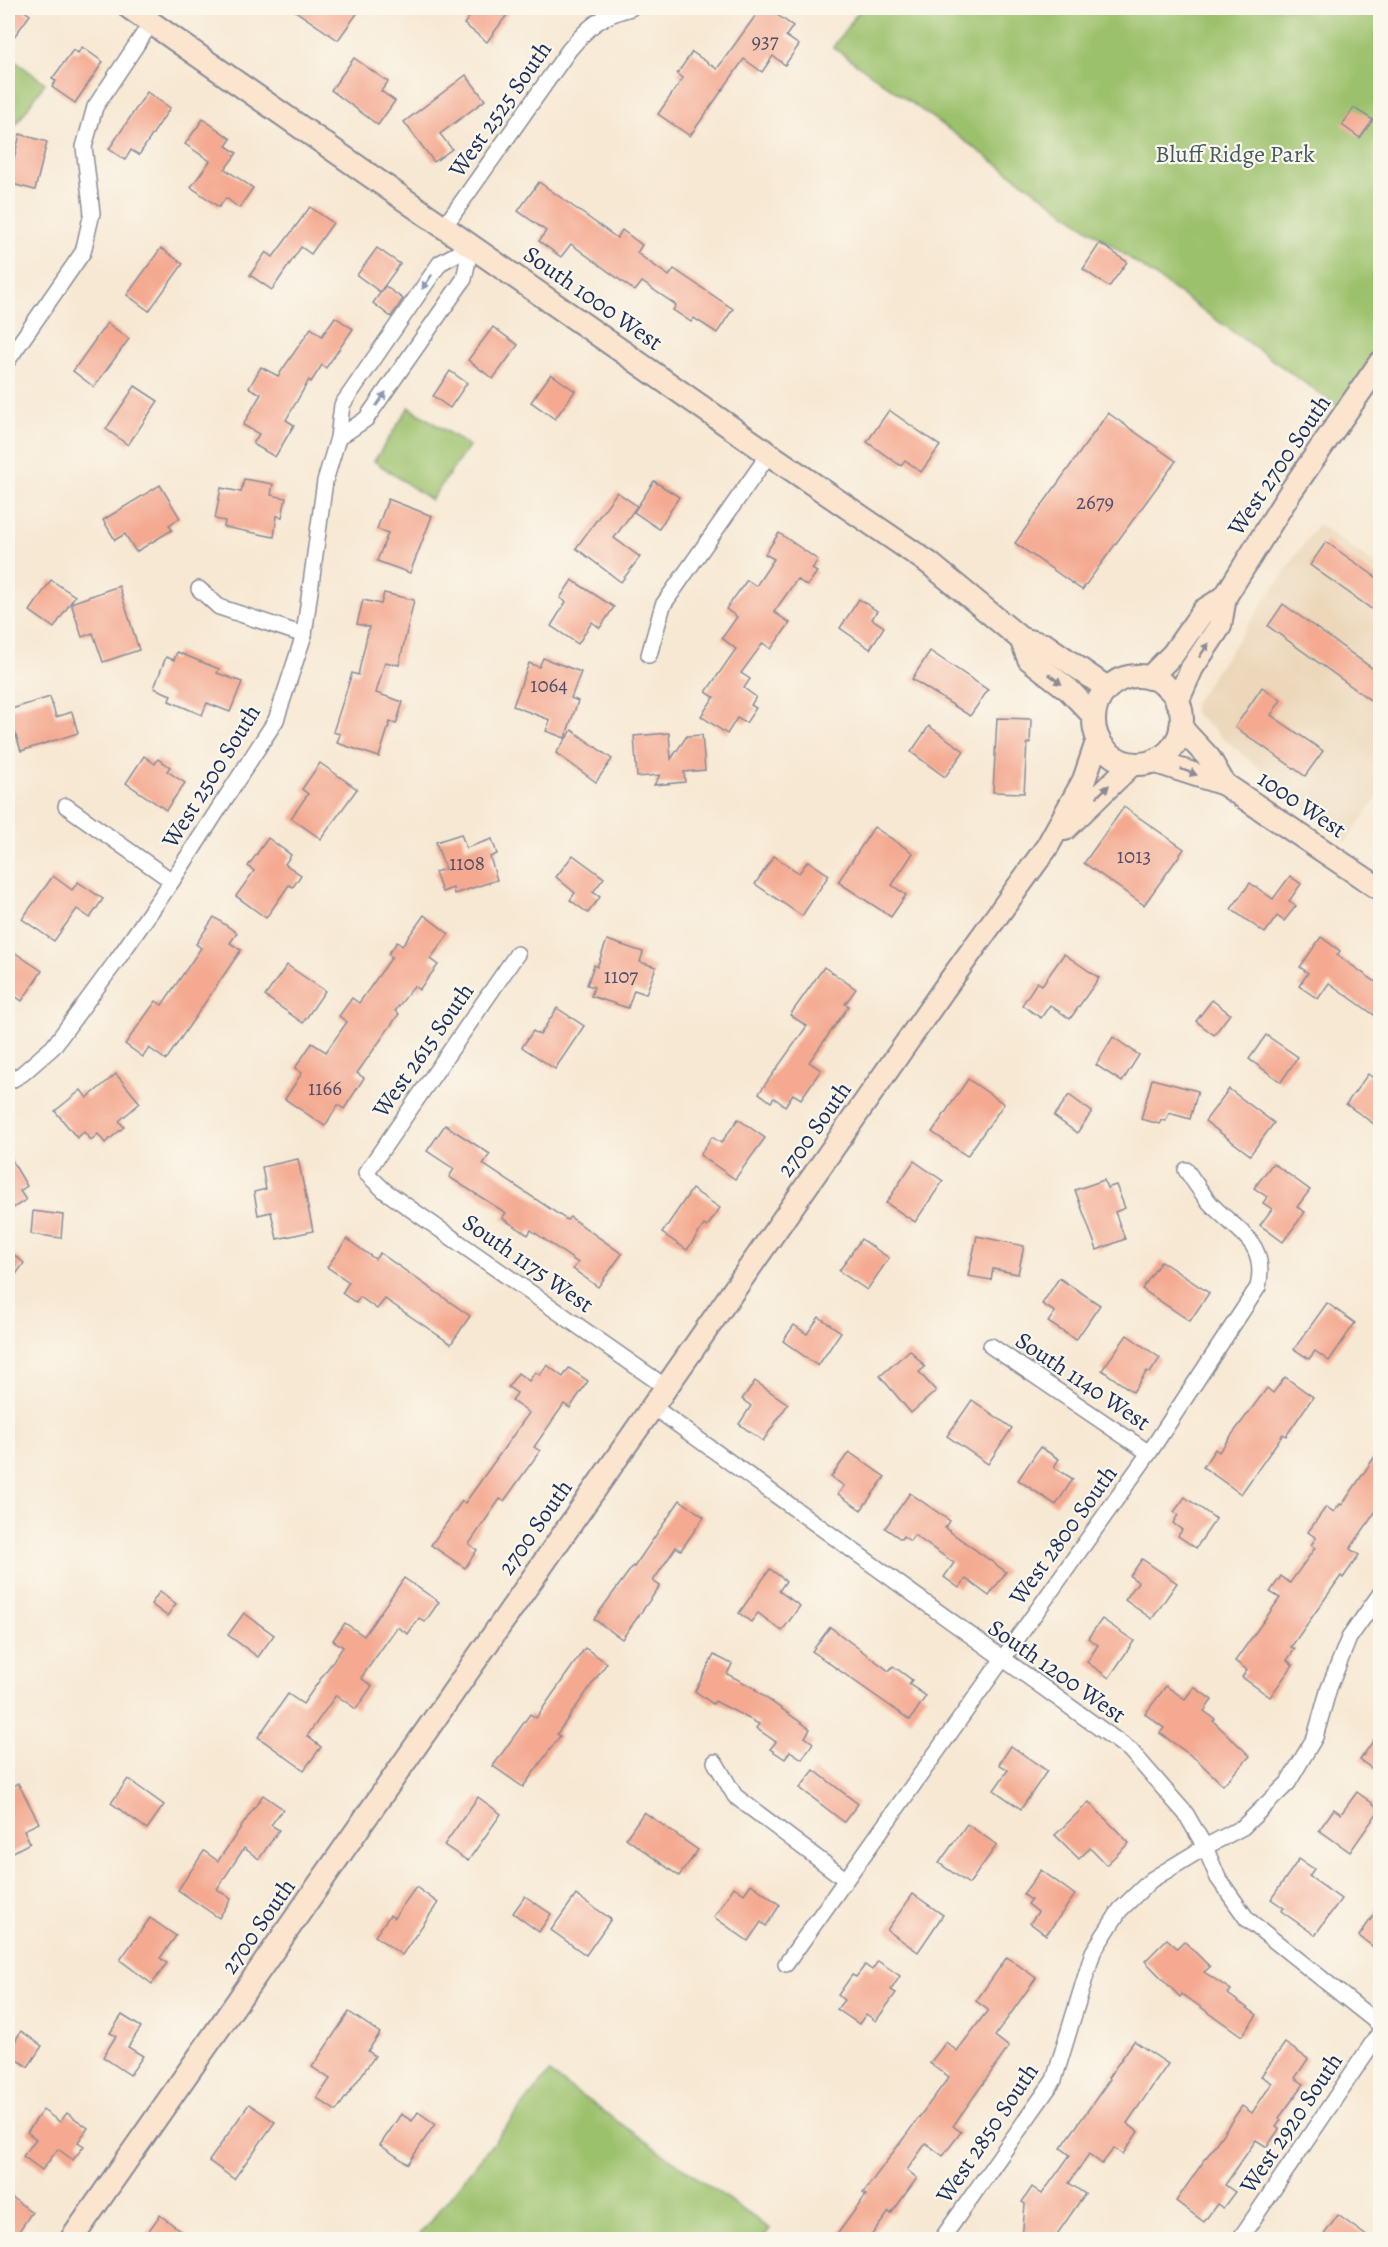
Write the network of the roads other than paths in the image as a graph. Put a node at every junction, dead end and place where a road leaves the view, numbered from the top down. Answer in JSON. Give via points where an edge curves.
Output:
{"nodes":[{"id":1,"x":130,"y":8,"type":"edge"},
{"id":2,"x":631,"y":8,"type":"edge"},
{"id":3,"x":151,"y":23,"type":"junction"},
{"id":4,"x":444,"y":227,"type":"junction"},
{"id":5,"x":471,"y":246,"type":"junction"},
{"id":6,"x":8,"y":360,"type":"edge"},
{"id":7,"x":1380,"y":363,"type":"edge"},
{"id":8,"x":338,"y":438,"type":"junction"},
{"id":9,"x":769,"y":454,"type":"junction"},
{"id":10,"x":200,"y":589,"type":"dead end"},
{"id":11,"x":1225,"y":597,"type":"junction"},
{"id":12,"x":304,"y":635,"type":"junction"},
{"id":13,"x":1020,"y":639,"type":"junction"},
{"id":14,"x":649,"y":655,"type":"dead end"},
{"id":15,"x":1149,"y":678,"type":"junction"},
{"id":16,"x":1107,"y":688,"type":"junction"},
{"id":17,"x":1177,"y":702,"type":"junction"},
{"id":18,"x":1094,"y":716,"type":"junction"},
{"id":19,"x":1181,"y":728,"type":"junction"},
{"id":20,"x":1098,"y":739,"type":"junction"},
{"id":21,"x":1142,"y":762,"type":"junction"},
{"id":22,"x":1224,"y":784,"type":"junction"},
{"id":23,"x":66,"y":806,"type":"dead end"},
{"id":24,"x":1047,"y":847,"type":"junction"},
{"id":25,"x":172,"y":881,"type":"junction"},
{"id":26,"x":1380,"y":889,"type":"edge"},
{"id":27,"x":517,"y":954,"type":"dead end"},
{"id":28,"x":8,"y":1082,"type":"edge"},
{"id":29,"x":1186,"y":1170,"type":"dead end"},
{"id":30,"x":366,"y":1173,"type":"joint"},
{"id":31,"x":991,"y":1346,"type":"dead end"},
{"id":32,"x":667,"y":1388,"type":"junction"},
{"id":33,"x":652,"y":1406,"type":"junction"},
{"id":34,"x":1149,"y":1453,"type":"junction"},
{"id":35,"x":1380,"y":1594,"type":"edge"},
{"id":36,"x":1001,"y":1659,"type":"junction"},
{"id":37,"x":715,"y":1762,"type":"dead end"},
{"id":38,"x":1205,"y":1847,"type":"junction"},
{"id":39,"x":845,"y":1879,"type":"junction"},
{"id":40,"x":786,"y":1964,"type":"dead end"},
{"id":41,"x":1380,"y":2025,"type":"edge"},
{"id":42,"x":1380,"y":2032,"type":"edge"},
{"id":43,"x":1241,"y":2239,"type":"edge"},
{"id":44,"x":71,"y":2240,"type":"edge"},
{"id":45,"x":941,"y":2240,"type":"edge"}],
"edges":[{"from":1,"to":3,"type":"main road","name":"South 1000 West"},
{"from":2,"to":4,"type":"street","name":"West 2525 South","via":[[609,14],[590,26],[569,50]]},
{"from":3,"to":4,"type":"main road","name":"South 1000 West"},
{"from":3,"to":6,"type":"street","via":[[95,107],[84,147],[92,213],[83,252]]},
{"from":4,"to":5,"type":"main road","name":"South 1000 West"},
{"from":8,"to":5,"type":"street","one_way":true,"via":[[366,419],[442,311],[464,279]]},
{"from":5,"to":8,"type":"street","name":"West 2500 South","one_way":true,"via":[[439,265],[342,405]]},
{"from":5,"to":9,"type":"main road","name":"South 1000 West"},
{"from":7,"to":11,"type":"main road","name":"West 2700 South","via":[[1291,491]]},
{"from":8,"to":12,"type":"street","name":"West 2500 South","via":[[325,481]]},
{"from":9,"to":13,"type":"main road","name":"South 1000 West","via":[[928,563]]},
{"from":9,"to":14,"type":"street","via":[[663,605]]},
{"from":10,"to":12,"type":"street","via":[[219,606]]},
{"from":11,"to":15,"type":"main road","name":"West 2700 South","via":[[1204,610],[1173,654]]},
{"from":17,"to":11,"type":"main road","name":"West 2700 South","one_way":true,"via":[[1192,668],[1220,626]]},
{"from":12,"to":25,"type":"street","name":"West 2500 South","via":[[276,720]]},
{"from":13,"to":16,"type":"main road","name":"South 1000 West","via":[[1045,645]]},
{"from":13,"to":18,"type":"main road","name":"South 1000 West","one_way":true,"via":[[1029,659],[1069,690]]},
{"from":15,"to":16,"type":"main road","via":[[1124,679]]},
{"from":15,"to":17,"type":"main road","via":[[1166,687]]},
{"from":16,"to":18,"type":"main road"},
{"from":17,"to":19,"type":"main road"},
{"from":18,"to":20,"type":"main road"},
{"from":19,"to":21,"type":"main road","via":[[1171,748]]},
{"from":19,"to":22,"type":"main road","via":[[1209,758]]},
{"from":20,"to":21,"type":"main road","via":[[1112,756]]},
{"from":20,"to":24,"type":"main road","via":[[1084,780]]},
{"from":21,"to":22,"type":"main road","one_way":true},
{"from":24,"to":21,"type":"main road","one_way":true},
{"from":22,"to":26,"type":"main road","name":"1000 West"},
{"from":23,"to":25,"type":"street"},
{"from":24,"to":32,"type":"main road","name":"2700 South"},
{"from":25,"to":28,"type":"street","name":"West 2500 South","via":[[53,1047]]},
{"from":27,"to":30,"type":"street","name":"West 2615 South"},
{"from":29,"to":34,"type":"street","name":"West 2800 South","via":[[1211,1204],[1248,1237],[1261,1272],[1258,1287]]},
{"from":30,"to":32,"type":"street","name":"South 1175 West","via":[[385,1191]]},
{"from":31,"to":34,"type":"street","name":"South 1140 West"},
{"from":32,"to":33,"type":"main road","name":"2700 South"},
{"from":33,"to":36,"type":"street","name":"South 1200 West"},
{"from":33,"to":44,"type":"main road","name":"2700 South"},
{"from":34,"to":36,"type":"street","name":"West 2800 South"},
{"from":35,"to":38,"type":"street","name":"West 2850 South","via":[[1349,1638],[1329,1688],[1316,1737],[1288,1783],[1243,1827]]},
{"from":36,"to":38,"type":"street","name":"South 1200 West","via":[[1130,1750],[1186,1814]]},
{"from":36,"to":39,"type":"street","name":"West 2800 South"},
{"from":37,"to":39,"type":"street","via":[[735,1796]]},
{"from":38,"to":41,"type":"street","name":"South 1200 West","via":[[1218,1878],[1247,1919]]},
{"from":38,"to":45,"type":"street","name":"West 2850 South","via":[[1150,1880],[1120,1910],[1093,1952],[1054,2080]]},
{"from":39,"to":40,"type":"street","name":"West 2800 South"},
{"from":42,"to":43,"type":"street","name":"West 2920 South"}]}
